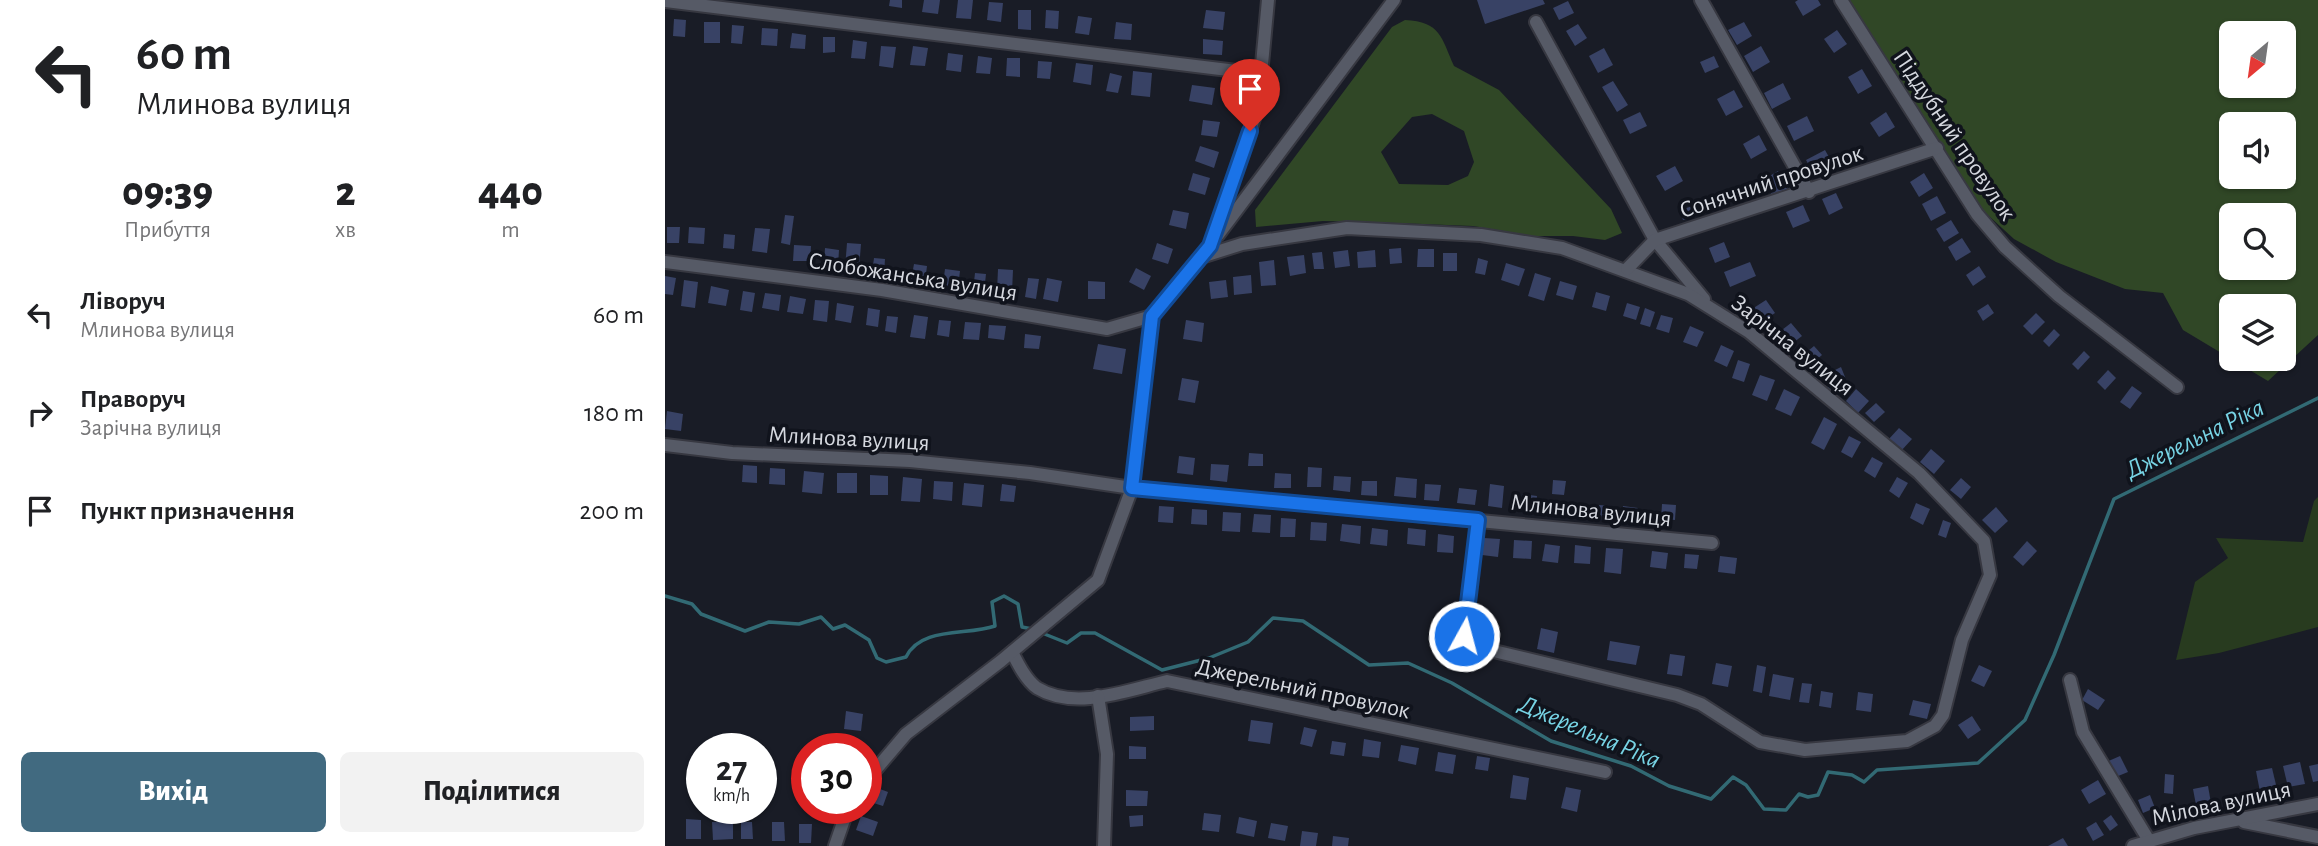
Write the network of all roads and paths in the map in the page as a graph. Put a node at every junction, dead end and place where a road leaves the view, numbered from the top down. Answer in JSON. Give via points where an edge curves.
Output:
{"nodes":[{"id":1,"x":1268,"y":0,"type":"edge"},
{"id":2,"x":1394,"y":0,"type":"edge"},
{"id":3,"x":1702,"y":0,"type":"edge"},
{"id":4,"x":1841,"y":0,"type":"edge"},
{"id":5,"x":665,"y":1,"type":"edge"},
{"id":6,"x":1536,"y":22,"type":"dead end"},
{"id":7,"x":1261,"y":75,"type":"junction"},
{"id":8,"x":1937,"y":148,"type":"junction"},
{"id":9,"x":1809,"y":192,"type":"junction"},
{"id":10,"x":1655,"y":240,"type":"junction"},
{"id":11,"x":1210,"y":246,"type":"junction"},
{"id":12,"x":1201,"y":257,"type":"junction"},
{"id":13,"x":665,"y":262,"type":"edge"},
{"id":14,"x":1627,"y":269,"type":"junction"},
{"id":15,"x":1713,"y":309,"type":"junction"},
{"id":16,"x":1152,"y":316,"type":"junction"},
{"id":17,"x":2177,"y":387,"type":"dead end"},
{"id":18,"x":665,"y":445,"type":"edge"},
{"id":19,"x":1132,"y":488,"type":"junction"},
{"id":20,"x":1478,"y":520,"type":"junction"},
{"id":21,"x":1712,"y":543,"type":"dead end"},
{"id":22,"x":1017,"y":648,"type":"junction"},
{"id":23,"x":2070,"y":680,"type":"dead end"},
{"id":24,"x":1098,"y":696,"type":"junction"},
{"id":25,"x":882,"y":762,"type":"edge"},
{"id":26,"x":1605,"y":772,"type":"dead end"},
{"id":27,"x":2318,"y":804,"type":"edge"},
{"id":28,"x":2240,"y":821,"type":"junction"},
{"id":29,"x":843,"y":824,"type":"edge"},
{"id":30,"x":2318,"y":837,"type":"edge"},
{"id":31,"x":2148,"y":839,"type":"junction"},
{"id":32,"x":835,"y":846,"type":"edge"},
{"id":33,"x":1108,"y":846,"type":"edge"},
{"id":34,"x":2133,"y":846,"type":"edge"}],
"edges":[{"from":1,"to":7,"type":"street"},
{"from":2,"to":11,"type":"street"},
{"from":3,"to":9,"type":"street"},
{"from":4,"to":8,"type":"street","name":"Піддубний провулок"},
{"from":5,"to":7,"type":"street"},
{"from":6,"to":10,"type":"street"},
{"from":7,"to":11,"type":"street","via":[[1258,107]]},
{"from":8,"to":9,"type":"street","name":"Сонячний провулок"},
{"from":8,"to":17,"type":"street","name":"Піддубний провулок","via":[[1977,214],[2005,247],[2059,296]]},
{"from":9,"to":10,"type":"street","name":"Сонячний провулок"},
{"from":10,"to":14,"type":"street","name":"Сонячний провулок"},
{"from":10,"to":15,"type":"street"},
{"from":11,"to":12,"type":"street"},
{"from":12,"to":14,"type":"street","name":"Зарічна вулиця","via":[[1242,244],[1347,228],[1481,235],[1562,248]]},
{"from":12,"to":16,"type":"street"},
{"from":13,"to":16,"type":"street","name":"Слобожанська вулиця","via":[[882,290],[1107,329]]},
{"from":14,"to":15,"type":"street","name":"Зарічна вулиця"},
{"from":15,"to":20,"type":"street","name":"Зарічна вулиця","via":[[1749,332],[1919,473],[1984,541],[1990,575],[1962,640],[1943,715],[1935,726],[1887,745],[1805,750],[1760,742],[1701,704],[1677,695],[1473,646],[1464,636]]},
{"from":16,"to":19,"type":"street"},
{"from":18,"to":19,"type":"street","name":"Млинова вулиця","via":[[732,453],[910,461]]},
{"from":19,"to":20,"type":"street","name":"Млинова вулиця"},
{"from":19,"to":22,"type":"street","via":[[1098,580]]},
{"from":20,"to":21,"type":"street","name":"Млинова вулиця"},
{"from":22,"to":24,"type":"street","name":"Джерельний провулок","via":[[1022,670],[1037,687],[1078,699]]},
{"from":22,"to":25,"type":"street","via":[[906,734]]},
{"from":23,"to":31,"type":"street","via":[[2083,732]]},
{"from":24,"to":26,"type":"street","name":"Джерельний провулок","via":[[1167,681]]},
{"from":24,"to":33,"type":"street","via":[[1107,754]]},
{"from":27,"to":28,"type":"street","name":"Мілова вулиця"},
{"from":28,"to":30,"type":"street"},
{"from":28,"to":31,"type":"street","name":"Мілова вулиця"},
{"from":29,"to":32,"type":"street"},
{"from":31,"to":34,"type":"street","name":"Мілова вулиця"}]}
